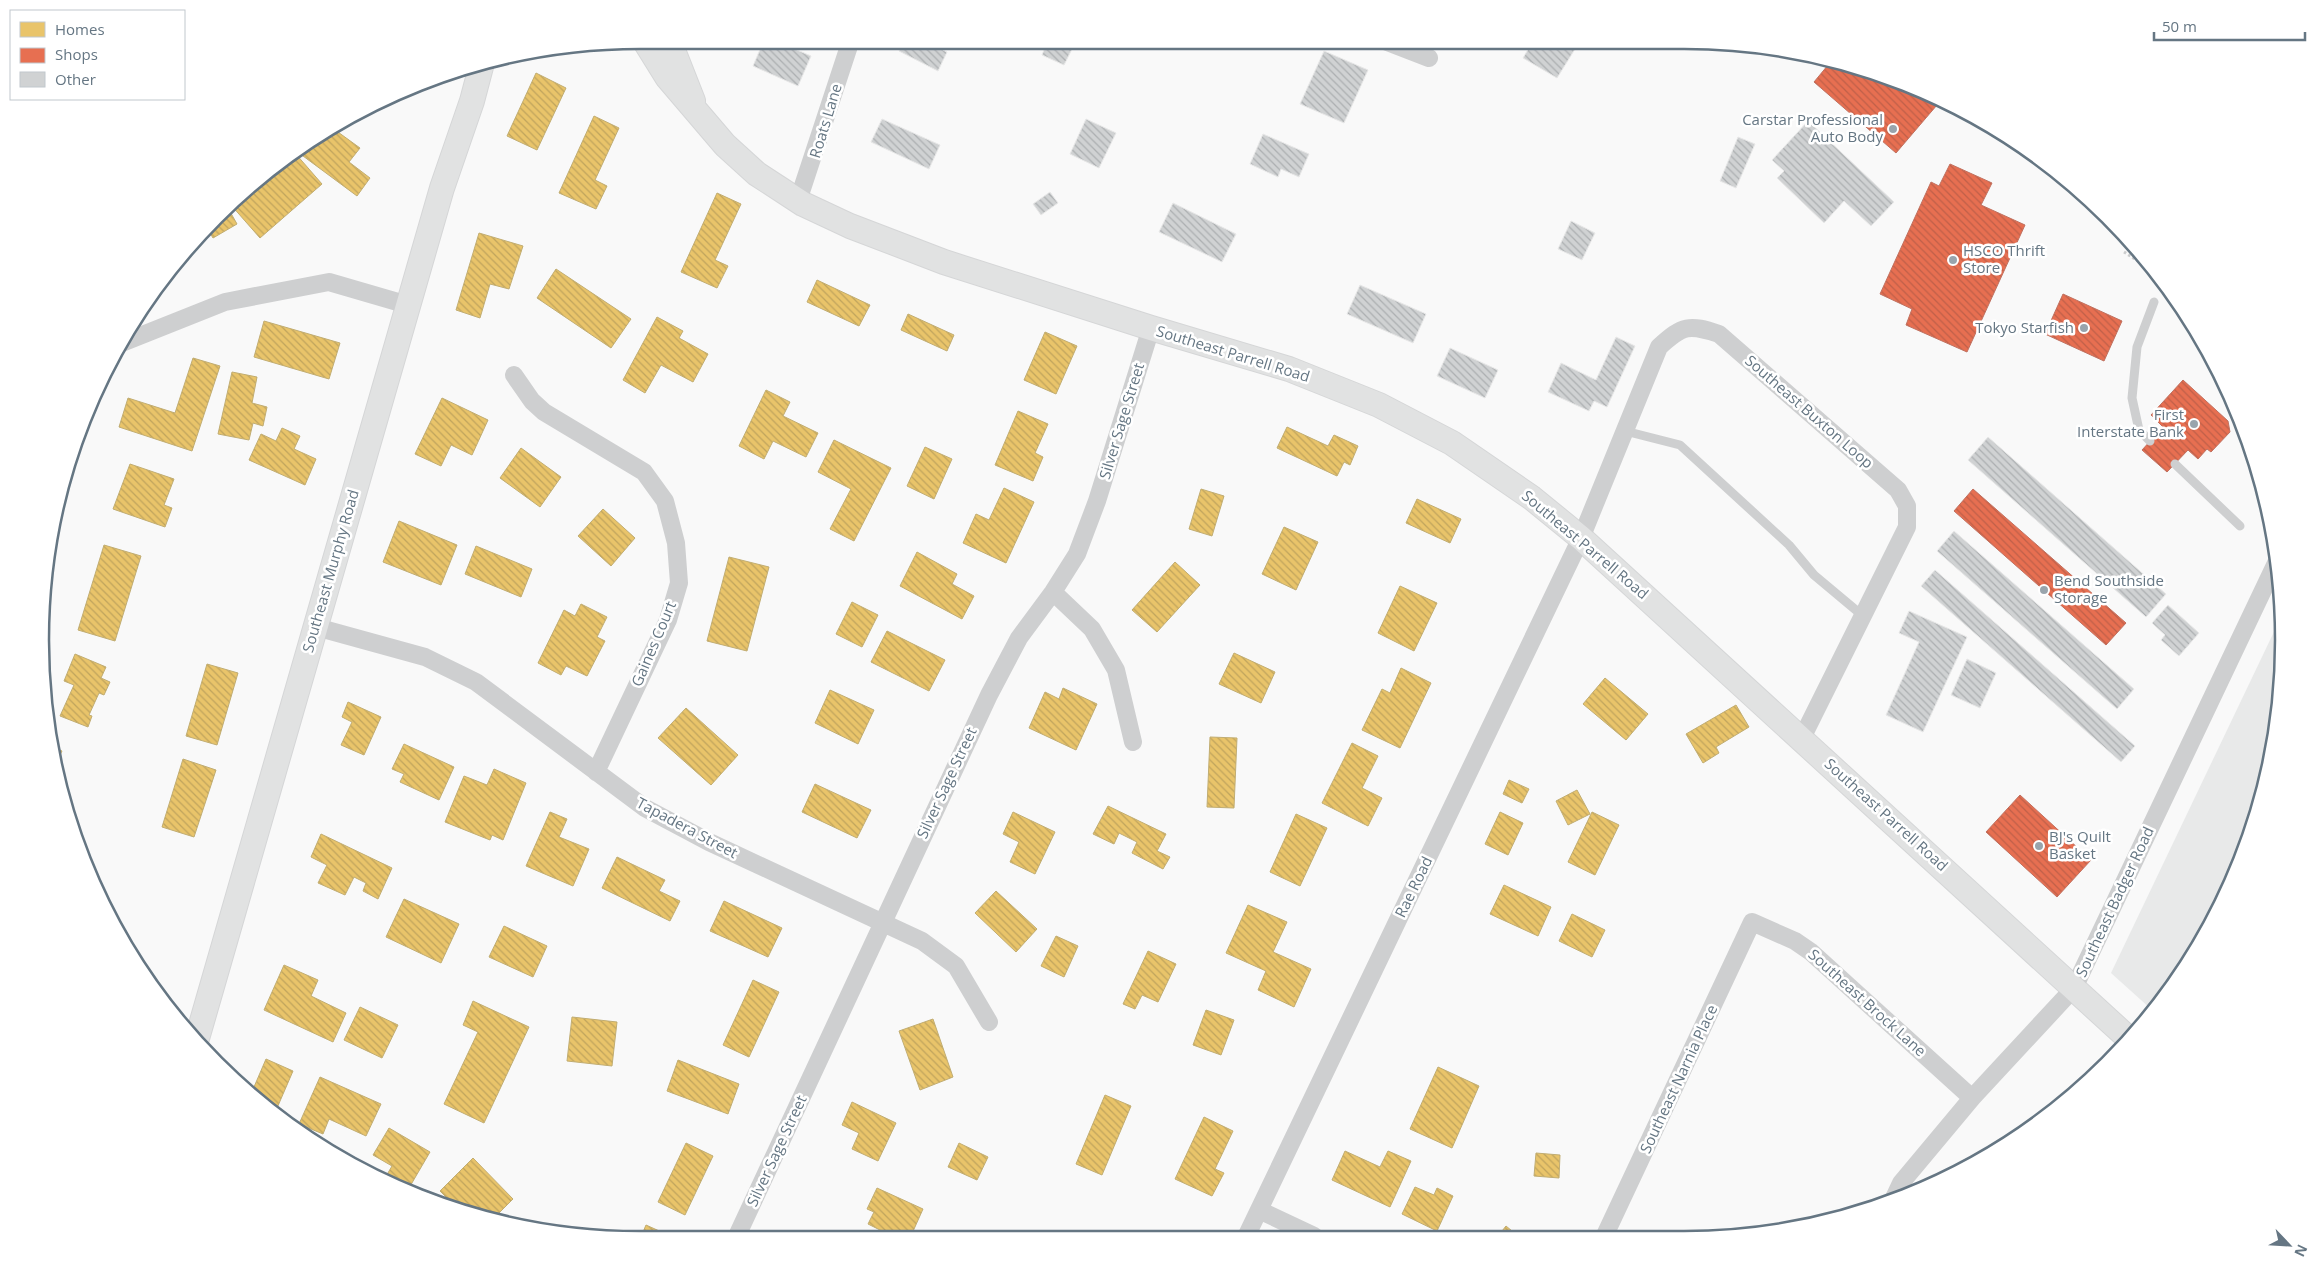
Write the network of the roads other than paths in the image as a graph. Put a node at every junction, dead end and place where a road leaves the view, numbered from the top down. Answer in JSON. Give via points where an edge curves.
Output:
{"nodes":[{"id":1,"x":650,"y":49,"type":"edge"},
{"id":2,"x":672,"y":49,"type":"edge"},
{"id":3,"x":848,"y":49,"type":"edge"},
{"id":4,"x":1406,"y":49,"type":"edge"},
{"id":5,"x":1429,"y":58,"type":"dead end"},
{"id":6,"x":491,"y":68,"type":"edge"},
{"id":7,"x":480,"y":71,"type":"edge"},
{"id":8,"x":472,"y":102,"type":"junction"},
{"id":9,"x":696,"y":110,"type":"junction"},
{"id":10,"x":798,"y":201,"type":"junction"},
{"id":11,"x":2154,"y":302,"type":"dead end"},
{"id":12,"x":408,"y":305,"type":"junction"},
{"id":13,"x":1150,"y":328,"type":"junction"},
{"id":14,"x":131,"y":339,"type":"edge"},
{"id":15,"x":514,"y":375,"type":"dead end"},
{"id":16,"x":1625,"y":431,"type":"junction"},
{"id":17,"x":2150,"y":441,"type":"dead end"},
{"id":18,"x":2175,"y":464,"type":"dead end"},
{"id":19,"x":2240,"y":526,"type":"dead end"},
{"id":20,"x":1581,"y":538,"type":"junction"},
{"id":21,"x":2271,"y":573,"type":"edge"},
{"id":22,"x":1053,"y":592,"type":"junction"},
{"id":23,"x":1862,"y":616,"type":"junction"},
{"id":24,"x":316,"y":627,"type":"junction"},
{"id":25,"x":1802,"y":738,"type":"junction"},
{"id":26,"x":1133,"y":742,"type":"dead end"},
{"id":27,"x":596,"y":772,"type":"junction"},
{"id":28,"x":1752,"y":922,"type":"joint"},
{"id":29,"x":882,"y":923,"type":"junction"},
{"id":30,"x":2074,"y":988,"type":"junction"},
{"id":31,"x":989,"y":1022,"type":"dead end"},
{"id":32,"x":198,"y":1034,"type":"edge"},
{"id":33,"x":2124,"y":1035,"type":"edge"},
{"id":34,"x":1972,"y":1098,"type":"junction"},
{"id":35,"x":1897,"y":1191,"type":"edge"},
{"id":36,"x":1259,"y":1210,"type":"junction"},
{"id":37,"x":739,"y":1231,"type":"edge"},
{"id":38,"x":1249,"y":1231,"type":"edge"},
{"id":39,"x":1303,"y":1231,"type":"edge"},
{"id":40,"x":1607,"y":1231,"type":"edge"}],
"edges":[{"from":1,"to":9,"type":"street","name":"Southeast Parrell Road","via":[[667,77]]},
{"from":2,"to":9,"type":"street","name":"Southeast Parrell Road"},
{"from":3,"to":10,"type":"street","name":"Roats Lane"},
{"from":4,"to":5,"type":"street"},
{"from":6,"to":8,"type":"street","name":"Southeast Murphy Road"},
{"from":7,"to":8,"type":"street","name":"Southeast Murphy Road"},
{"from":8,"to":12,"type":"street","name":"Southeast Murphy Road","via":[[442,188]]},
{"from":9,"to":10,"type":"street","name":"Southeast Parrell Road","via":[[738,158]]},
{"from":10,"to":13,"type":"street","name":"Southeast Parrell Road","via":[[850,226],[944,262]]},
{"from":11,"to":17,"type":"lane","via":[[2137,347],[2132,398],[2139,430]]},
{"from":12,"to":14,"type":"street","via":[[329,282],[225,302]]},
{"from":12,"to":24,"type":"street","name":"Southeast Murphy Road"},
{"from":13,"to":20,"type":"street","name":"Southeast Parrell Road","via":[[1289,369],[1380,405],[1452,443],[1532,498]]},
{"from":13,"to":22,"type":"street","name":"Silver Sage Street","via":[[1097,500],[1077,554]]},
{"from":15,"to":27,"type":"street","name":"Gaines Court","via":[[544,412],[644,472],[665,501],[676,543],[679,583],[668,620]]},
{"from":16,"to":20,"type":"street","name":"Southeast Buxton Loop"},
{"from":16,"to":23,"type":"lane","via":[[1680,446],[1789,545],[1814,576]]},
{"from":16,"to":23,"type":"street","name":"Southeast Buxton Loop","via":[[1659,347],[1676,331],[1696,327],[1719,334],[1898,490],[1907,506],[1906,527]]},
{"from":18,"to":19,"type":"lane"},
{"from":20,"to":25,"type":"street","name":"Southeast Parrell Road"},
{"from":20,"to":36,"type":"street","name":"Rae Road"},
{"from":21,"to":30,"type":"street","name":"Southeast Badger Road"},
{"from":22,"to":26,"type":"street","via":[[1092,629],[1116,670]]},
{"from":22,"to":29,"type":"street","name":"Silver Sage Street","via":[[1019,638],[989,695]]},
{"from":23,"to":25,"type":"street","name":"Southeast Buxton Loop"},
{"from":24,"to":27,"type":"street","name":"Tapadera Street","via":[[425,657],[476,682]]},
{"from":24,"to":32,"type":"street","name":"Southeast Murphy Road"},
{"from":25,"to":30,"type":"street","name":"Southeast Parrell Road"},
{"from":27,"to":29,"type":"street","name":"Tapadera Street","via":[[645,808],[709,842]]},
{"from":28,"to":34,"type":"street","name":"Southeast Brock Lane","via":[[1812,952]]},
{"from":28,"to":40,"type":"street","name":"Southeast Narnia Place"},
{"from":29,"to":31,"type":"street","name":"Tapadera Street","via":[[922,941],[956,966]]},
{"from":29,"to":37,"type":"street","name":"Silver Sage Street"},
{"from":30,"to":33,"type":"street","name":"Southeast Parrell Road"},
{"from":30,"to":34,"type":"street","name":"Southeast Badger Road"},
{"from":34,"to":35,"type":"street","name":"Southeast Badger Road"},
{"from":36,"to":38,"type":"street","name":"Rae Road"},
{"from":36,"to":39,"type":"street"}]}
